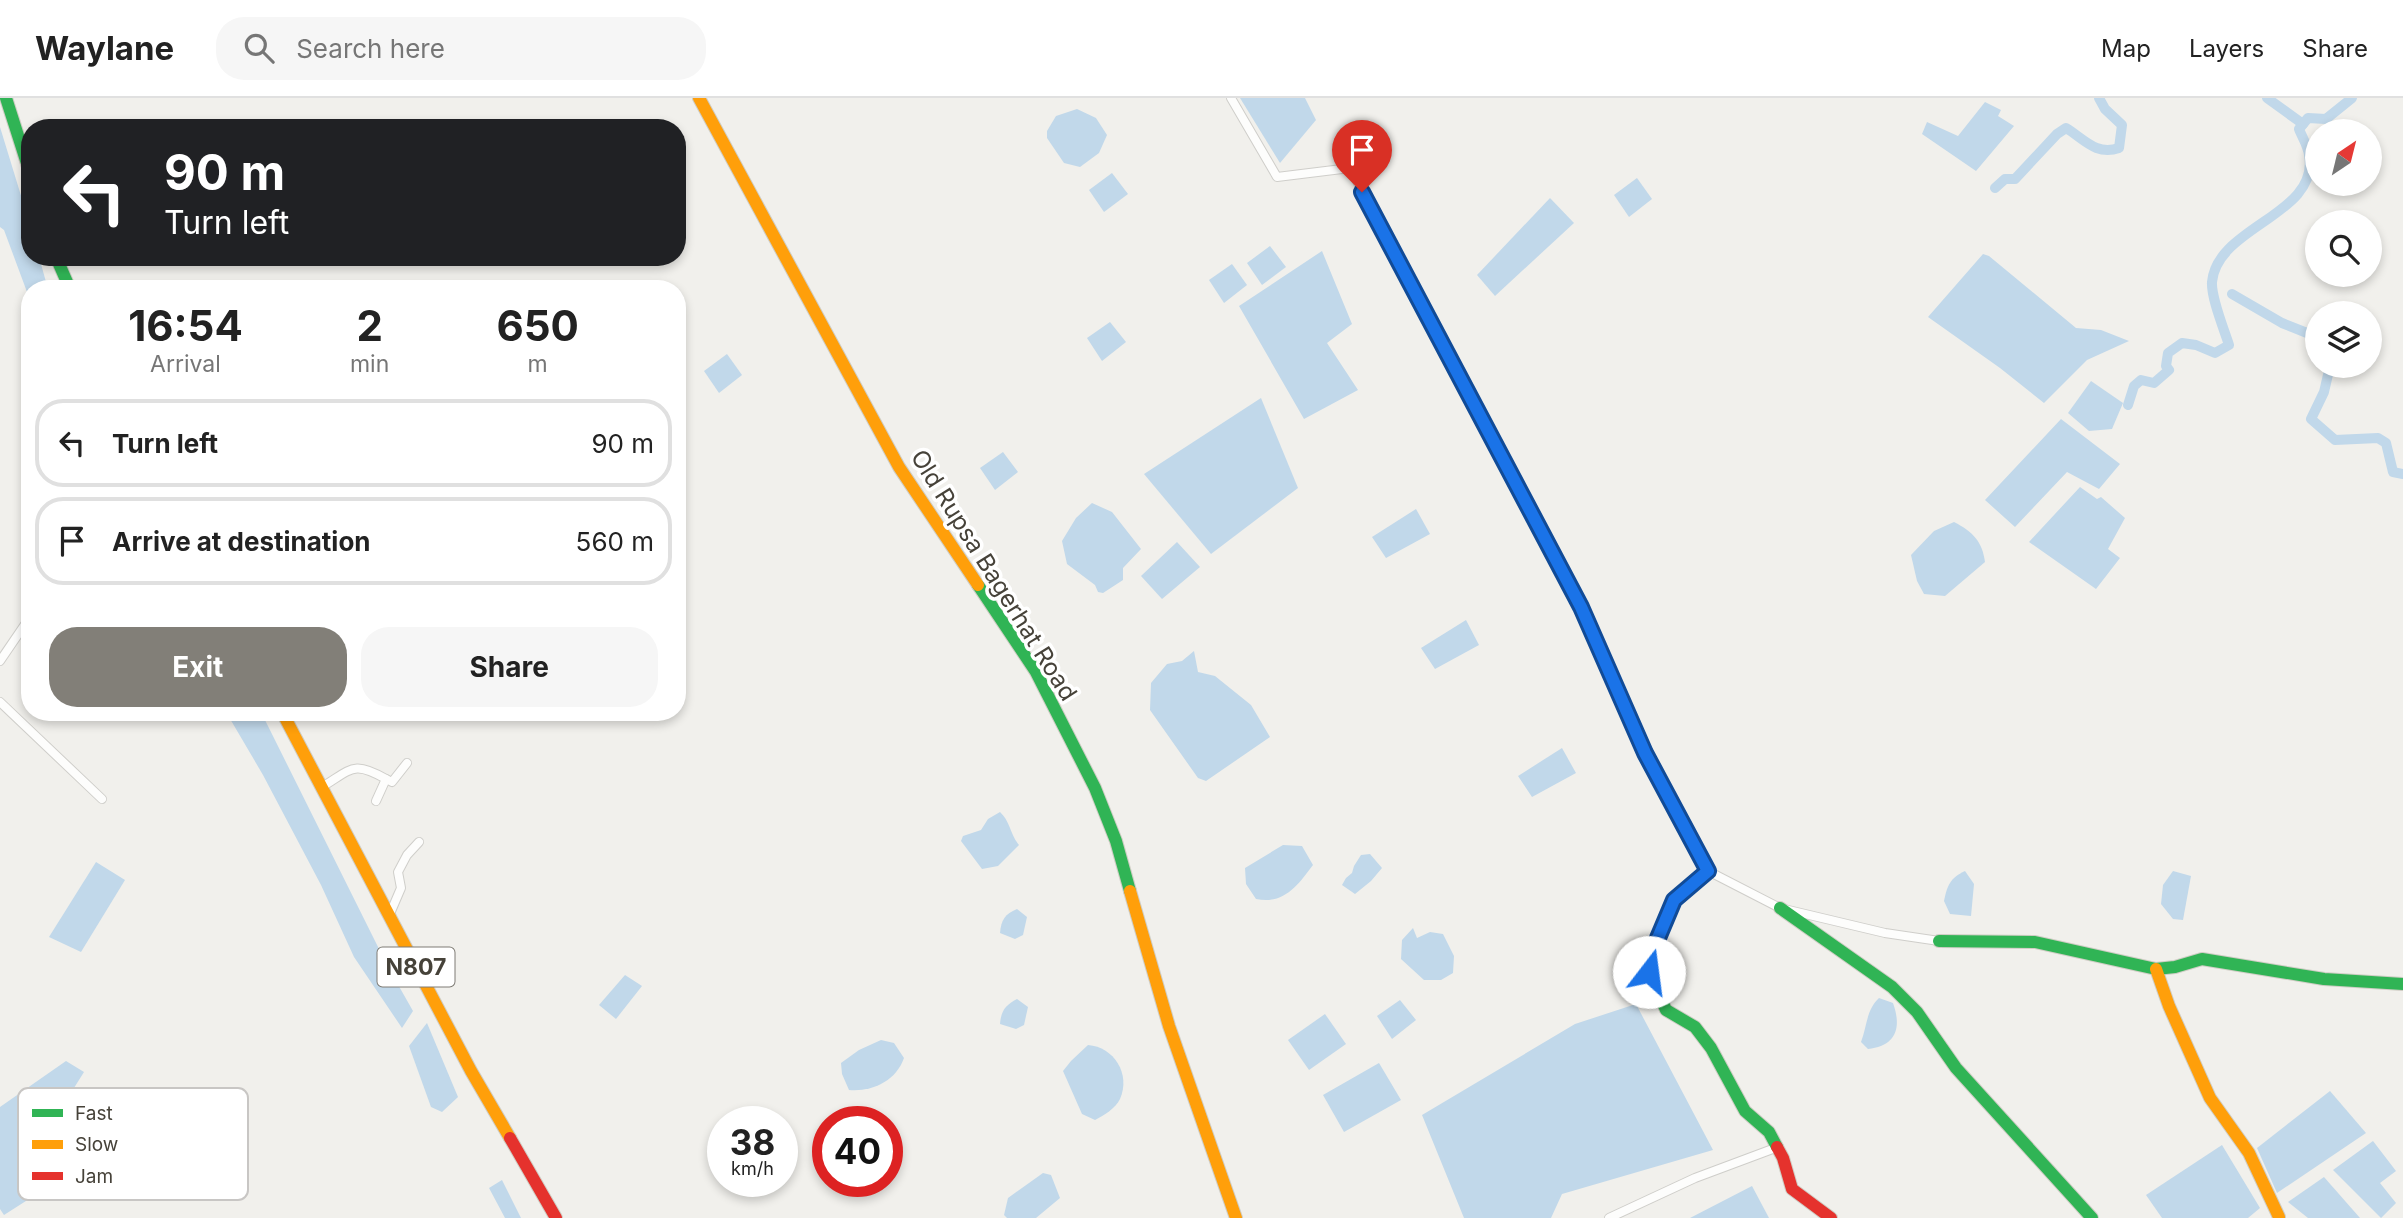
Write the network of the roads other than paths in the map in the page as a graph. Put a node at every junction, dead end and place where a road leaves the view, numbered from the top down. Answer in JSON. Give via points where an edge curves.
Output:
{"nodes":[{"id":1,"x":6,"y":98,"type":"edge"},
{"id":2,"x":699,"y":98,"type":"edge"},
{"id":3,"x":1231,"y":98,"type":"edge"},
{"id":4,"x":21,"y":145,"type":"edge"},
{"id":5,"x":21,"y":630,"type":"edge"},
{"id":6,"x":0,"y":661,"type":"edge"},
{"id":7,"x":0,"y":702,"type":"edge"},
{"id":8,"x":287,"y":721,"type":"edge"},
{"id":9,"x":407,"y":763,"type":"dead end"},
{"id":10,"x":386,"y":779,"type":"junction"},
{"id":11,"x":322,"y":788,"type":"junction"},
{"id":12,"x":102,"y":799,"type":"dead end"},
{"id":13,"x":376,"y":801,"type":"dead end"},
{"id":14,"x":419,"y":842,"type":"dead end"},
{"id":15,"x":1708,"y":871,"type":"junction"},
{"id":16,"x":1780,"y":908,"type":"junction"},
{"id":17,"x":389,"y":916,"type":"junction"},
{"id":18,"x":1939,"y":941,"type":"joint"},
{"id":19,"x":2160,"y":968,"type":"junction"},
{"id":20,"x":2403,"y":984,"type":"edge"},
{"id":21,"x":1778,"y":1147,"type":"junction"},
{"id":22,"x":2278,"y":1217,"type":"edge"},
{"id":23,"x":556,"y":1218,"type":"edge"},
{"id":24,"x":1236,"y":1218,"type":"edge"},
{"id":25,"x":1609,"y":1218,"type":"edge"},
{"id":26,"x":1831,"y":1218,"type":"edge"},
{"id":27,"x":2092,"y":1218,"type":"edge"}],
"edges":[{"from":1,"to":4,"type":"main road"},
{"from":2,"to":24,"type":"main road","name":"Old Rupsa Bagerhat Road","via":[[900,467],[1036,672],[1096,788],[1116,841],[1169,1026]]},
{"from":3,"to":15,"type":"street","via":[[1277,177],[1350,168],[1581,607],[1645,753]]},
{"from":5,"to":6,"type":"street"},
{"from":7,"to":12,"type":"street"},
{"from":8,"to":11,"type":"main road","number":"N807"},
{"from":9,"to":10,"type":"street","via":[[392,782]]},
{"from":10,"to":11,"type":"street","via":[[355,767]]},
{"from":10,"to":13,"type":"street"},
{"from":11,"to":17,"type":"main road","number":"N807"},
{"from":14,"to":17,"type":"street","via":[[398,872],[401,888]]},
{"from":15,"to":16,"type":"street"},
{"from":15,"to":21,"type":"main road","via":[[1674,900],[1649,972],[1665,1010],[1695,1027],[1745,1111],[1769,1132]]},
{"from":16,"to":18,"type":"street"},
{"from":16,"to":27,"type":"main road","via":[[1892,987],[1917,1012],[1956,1068]]},
{"from":17,"to":23,"type":"main road","number":"N807"},
{"from":18,"to":19,"type":"main road","via":[[2035,942]]},
{"from":19,"to":20,"type":"main road","via":[[2202,959],[2324,979]]},
{"from":19,"to":22,"type":"main road","via":[[2169,1006],[2210,1098],[2249,1153]]},
{"from":21,"to":25,"type":"street","via":[[1695,1178]]},
{"from":21,"to":26,"type":"main road","via":[[1792,1189]]}]}
